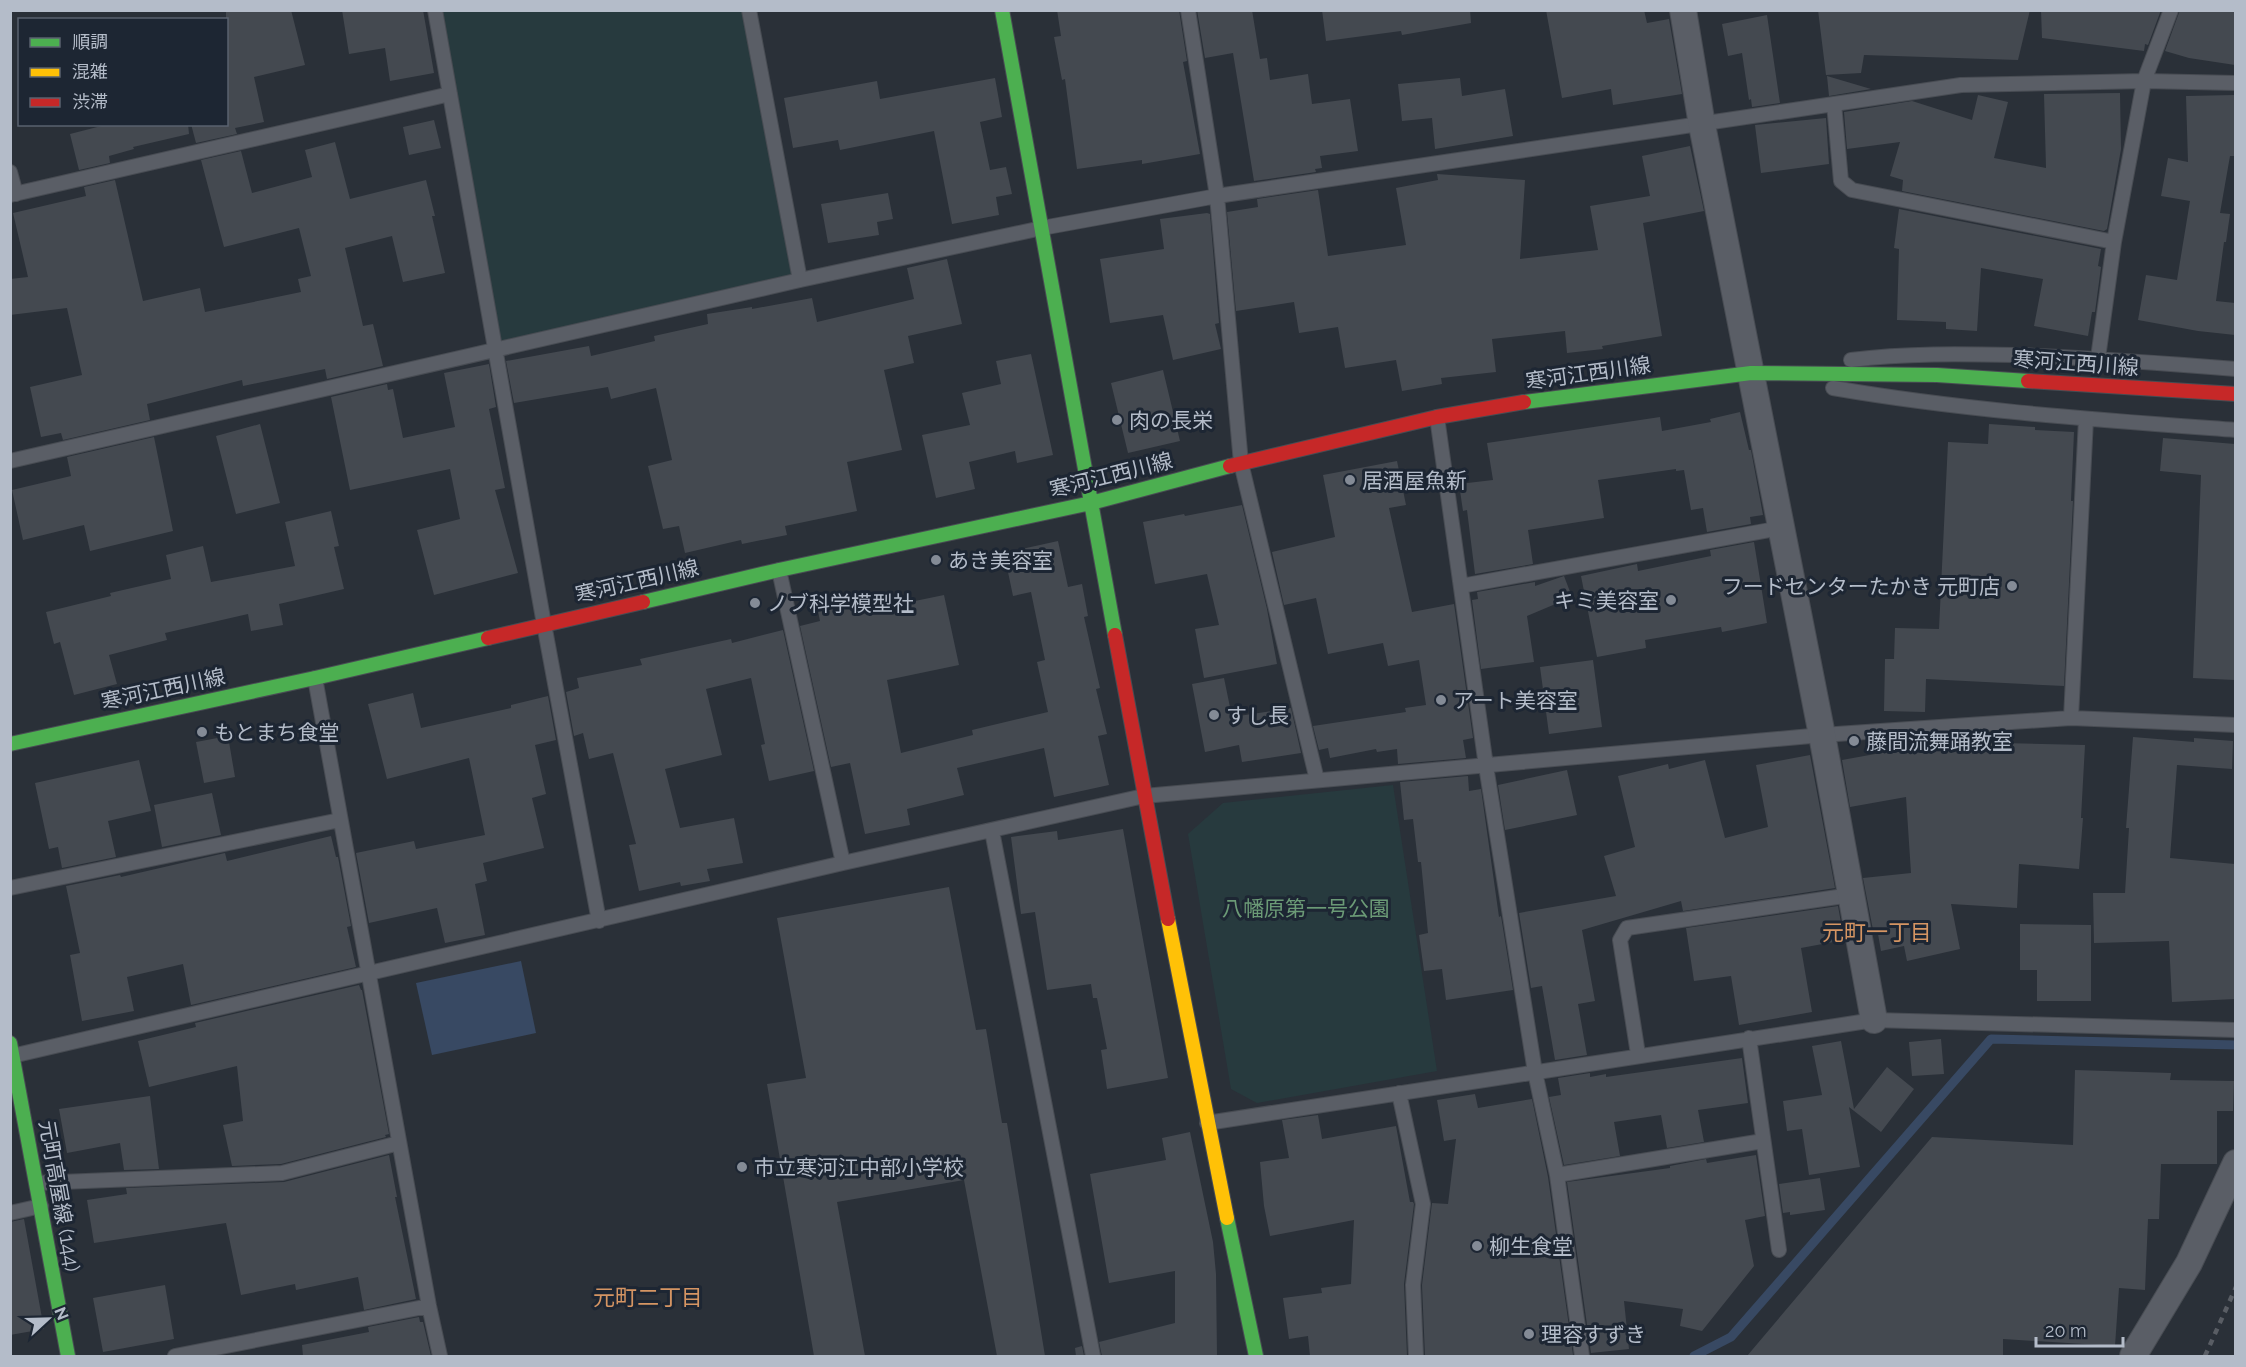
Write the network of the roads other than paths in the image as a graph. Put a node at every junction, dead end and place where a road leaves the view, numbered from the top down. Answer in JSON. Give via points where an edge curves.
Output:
{"nodes":[{"id":1,"x":435,"y":10,"type":"edge"},
{"id":2,"x":749,"y":10,"type":"edge"},
{"id":3,"x":1002,"y":10,"type":"edge"},
{"id":4,"x":1188,"y":10,"type":"edge"},
{"id":5,"x":1683,"y":10,"type":"edge"},
{"id":6,"x":2171,"y":10,"type":"edge"},
{"id":7,"x":2144,"y":81,"type":"junction"},
{"id":8,"x":2235,"y":83,"type":"edge"},
{"id":9,"x":450,"y":94,"type":"junction"},
{"id":10,"x":1834,"y":104,"type":"junction"},
{"id":11,"x":1702,"y":125,"type":"junction"},
{"id":12,"x":10,"y":172,"type":"edge"},
{"id":13,"x":13,"y":195,"type":"edge"},
{"id":14,"x":1217,"y":196,"type":"junction"},
{"id":15,"x":1042,"y":228,"type":"junction"},
{"id":16,"x":2114,"y":242,"type":"junction"},
{"id":17,"x":801,"y":280,"type":"junction"},
{"id":18,"x":496,"y":350,"type":"junction"},
{"id":19,"x":2097,"y":358,"type":"junction"},
{"id":20,"x":2235,"y":369,"type":"edge"},
{"id":21,"x":1751,"y":373,"type":"junction"},
{"id":22,"x":2235,"y":394,"type":"edge"},
{"id":23,"x":1437,"y":417,"type":"junction"},
{"id":24,"x":2086,"y":419,"type":"junction"},
{"id":25,"x":2235,"y":430,"type":"edge"},
{"id":26,"x":10,"y":461,"type":"edge"},
{"id":27,"x":1241,"y":463,"type":"junction"},
{"id":28,"x":1091,"y":503,"type":"junction"},
{"id":29,"x":1781,"y":528,"type":"junction"},
{"id":30,"x":778,"y":570,"type":"junction"},
{"id":31,"x":1461,"y":586,"type":"junction"},
{"id":32,"x":544,"y":624,"type":"junction"},
{"id":33,"x":315,"y":678,"type":"junction"},
{"id":34,"x":2071,"y":718,"type":"junction"},
{"id":35,"x":2235,"y":725,"type":"edge"},
{"id":36,"x":1822,"y":735,"type":"junction"},
{"id":37,"x":10,"y":744,"type":"edge"},
{"id":38,"x":1486,"y":766,"type":"junction"},
{"id":39,"x":1317,"y":780,"type":"junction"},
{"id":40,"x":1144,"y":796,"type":"junction"},
{"id":41,"x":340,"y":820,"type":"junction"},
{"id":42,"x":992,"y":831,"type":"junction"},
{"id":43,"x":843,"y":862,"type":"junction"},
{"id":44,"x":10,"y":888,"type":"edge"},
{"id":45,"x":1851,"y":896,"type":"junction"},
{"id":46,"x":599,"y":921,"type":"junction"},
{"id":47,"x":369,"y":973,"type":"junction"},
{"id":48,"x":1874,"y":1020,"type":"junction"},
{"id":49,"x":2235,"y":1030,"type":"edge"},
{"id":50,"x":1749,"y":1038,"type":"junction"},
{"id":51,"x":11,"y":1052,"type":"edge"},
{"id":52,"x":1638,"y":1054,"type":"junction"},
{"id":53,"x":1535,"y":1072,"type":"junction"},
{"id":54,"x":1399,"y":1093,"type":"junction"},
{"id":55,"x":1207,"y":1123,"type":"junction"},
{"id":56,"x":1763,"y":1141,"type":"junction"},
{"id":57,"x":399,"y":1143,"type":"junction"},
{"id":58,"x":2235,"y":1163,"type":"edge"},
{"id":59,"x":1557,"y":1175,"type":"junction"},
{"id":60,"x":37,"y":1183,"type":"junction"},
{"id":61,"x":41,"y":1206,"type":"junction"},
{"id":62,"x":10,"y":1213,"type":"edge"},
{"id":63,"x":1779,"y":1250,"type":"dead end"},
{"id":64,"x":429,"y":1306,"type":"junction"},
{"id":65,"x":68,"y":1356,"type":"edge"},
{"id":66,"x":175,"y":1356,"type":"edge"},
{"id":67,"x":440,"y":1356,"type":"edge"},
{"id":68,"x":1093,"y":1356,"type":"edge"},
{"id":69,"x":1256,"y":1356,"type":"edge"},
{"id":70,"x":1416,"y":1356,"type":"edge"},
{"id":71,"x":1582,"y":1356,"type":"edge"},
{"id":72,"x":2133,"y":1356,"type":"edge"}],
"edges":[{"from":1,"to":9,"type":"lane"},
{"from":2,"to":17,"type":"lane"},
{"from":3,"to":15,"type":"main road"},
{"from":4,"to":14,"type":"lane"},
{"from":5,"to":11,"type":"street"},
{"from":6,"to":7,"type":"lane"},
{"from":7,"to":8,"type":"lane"},
{"from":7,"to":10,"type":"lane","via":[[1961,85]]},
{"from":7,"to":16,"type":"lane"},
{"from":9,"to":13,"type":"lane"},
{"from":9,"to":18,"type":"lane"},
{"from":10,"to":11,"type":"lane"},
{"from":10,"to":16,"type":"lane","via":[[1841,181],[1852,190]]},
{"from":11,"to":14,"type":"lane"},
{"from":11,"to":21,"type":"street"},
{"from":12,"to":13,"type":"lane"},
{"from":14,"to":15,"type":"lane"},
{"from":14,"to":27,"type":"lane"},
{"from":15,"to":17,"type":"lane"},
{"from":15,"to":28,"type":"main road"},
{"from":16,"to":19,"type":"lane"},
{"from":17,"to":18,"type":"lane"},
{"from":18,"to":26,"type":"lane"},
{"from":18,"to":32,"type":"lane"},
{"from":19,"to":20,"type":"lane"},
{"from":19,"to":21,"type":"lane","via":[[1969,354],[1874,357]]},
{"from":21,"to":22,"type":"main road","name":"寒河江西川線","via":[[1937,375]]},
{"from":21,"to":23,"type":"main road","name":"寒河江西川線","via":[[1561,396]]},
{"from":21,"to":24,"type":"lane","via":[[1903,400]]},
{"from":21,"to":29,"type":"street"},
{"from":23,"to":27,"type":"main road","name":"寒河江西川線"},
{"from":23,"to":31,"type":"lane"},
{"from":24,"to":25,"type":"lane"},
{"from":24,"to":34,"type":"lane"},
{"from":27,"to":28,"type":"main road","name":"寒河江西川線"},
{"from":27,"to":39,"type":"lane"},
{"from":28,"to":30,"type":"main road","name":"寒河江西川線"},
{"from":28,"to":40,"type":"main road"},
{"from":29,"to":31,"type":"lane"},
{"from":29,"to":36,"type":"street"},
{"from":30,"to":32,"type":"main road","name":"寒河江西川線"},
{"from":30,"to":43,"type":"lane"},
{"from":31,"to":38,"type":"lane"},
{"from":32,"to":33,"type":"main road","name":"寒河江西川線"},
{"from":32,"to":46,"type":"lane"},
{"from":33,"to":37,"type":"main road","name":"寒河江西川線"},
{"from":33,"to":41,"type":"lane"},
{"from":34,"to":35,"type":"lane"},
{"from":34,"to":36,"type":"lane"},
{"from":36,"to":38,"type":"lane"},
{"from":36,"to":45,"type":"street"},
{"from":38,"to":39,"type":"lane"},
{"from":38,"to":53,"type":"lane"},
{"from":39,"to":40,"type":"lane"},
{"from":40,"to":42,"type":"lane"},
{"from":40,"to":55,"type":"main road"},
{"from":41,"to":44,"type":"lane"},
{"from":41,"to":47,"type":"lane"},
{"from":42,"to":43,"type":"lane"},
{"from":42,"to":68,"type":"lane"},
{"from":43,"to":46,"type":"lane"},
{"from":45,"to":48,"type":"street"},
{"from":45,"to":52,"type":"lane","via":[[1627,928],[1620,940]]},
{"from":46,"to":47,"type":"lane"},
{"from":47,"to":51,"type":"lane"},
{"from":47,"to":57,"type":"lane"},
{"from":48,"to":49,"type":"lane"},
{"from":48,"to":50,"type":"lane"},
{"from":50,"to":52,"type":"lane"},
{"from":50,"to":56,"type":"lane"},
{"from":51,"to":60,"type":"main road","name":"元町高屋線 (144)"},
{"from":52,"to":53,"type":"lane"},
{"from":53,"to":54,"type":"lane"},
{"from":53,"to":59,"type":"lane"},
{"from":54,"to":55,"type":"lane"},
{"from":54,"to":70,"type":"lane","via":[[1423,1204],[1413,1285]]},
{"from":55,"to":69,"type":"main road"},
{"from":56,"to":59,"type":"lane"},
{"from":56,"to":63,"type":"lane"},
{"from":57,"to":60,"type":"lane","via":[[282,1173]]},
{"from":57,"to":64,"type":"lane"},
{"from":58,"to":72,"type":"street","via":[[2189,1263]]},
{"from":59,"to":71,"type":"lane"},
{"from":60,"to":61,"type":"main road","name":"元町高屋線 (144)"},
{"from":61,"to":62,"type":"lane"},
{"from":61,"to":65,"type":"main road","name":"元町高屋線 (144)"},
{"from":64,"to":66,"type":"lane"},
{"from":64,"to":67,"type":"lane"}]}
